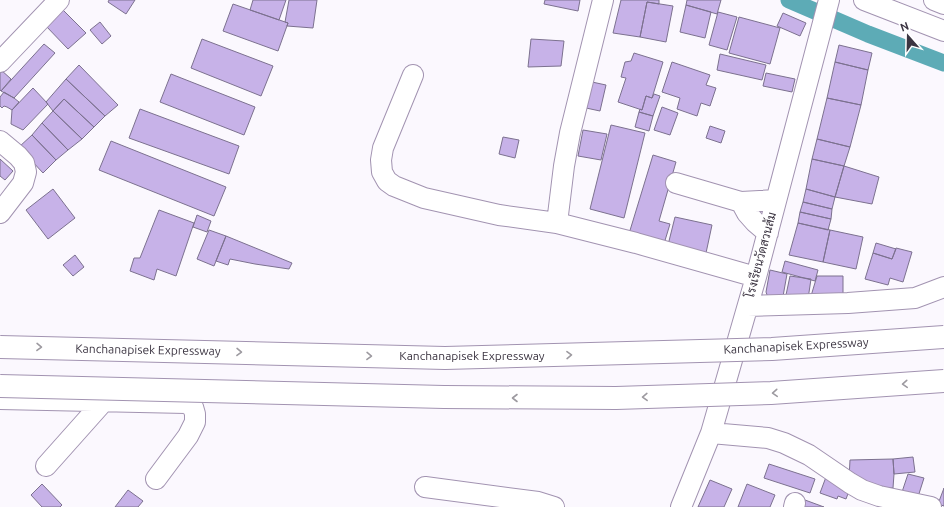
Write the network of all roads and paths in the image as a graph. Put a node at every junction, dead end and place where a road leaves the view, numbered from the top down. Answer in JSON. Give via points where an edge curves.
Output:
{"nodes":[{"id":1,"x":58,"y":0,"type":"edge"},
{"id":2,"x":603,"y":0,"type":"edge"},
{"id":3,"x":829,"y":0,"type":"edge"},
{"id":4,"x":864,"y":0,"type":"edge"},
{"id":5,"x":934,"y":0,"type":"edge"},
{"id":6,"x":944,"y":4,"type":"edge"},
{"id":7,"x":944,"y":31,"type":"edge"},
{"id":8,"x":0,"y":62,"type":"edge"},
{"id":9,"x":413,"y":75,"type":"dead end"},
{"id":10,"x":0,"y":141,"type":"edge"},
{"id":11,"x":676,"y":183,"type":"dead end"},
{"id":12,"x":776,"y":200,"type":"junction"},
{"id":13,"x":741,"y":202,"type":"junction"},
{"id":14,"x":0,"y":213,"type":"edge"},
{"id":15,"x":558,"y":223,"type":"junction"},
{"id":16,"x":768,"y":233,"type":"junction"},
{"id":17,"x":756,"y":277,"type":"junction"},
{"id":18,"x":944,"y":287,"type":"edge"},
{"id":19,"x":748,"y":306,"type":"junction"},
{"id":20,"x":944,"y":337,"type":"edge"},
{"id":21,"x":0,"y":346,"type":"edge"},
{"id":22,"x":944,"y":381,"type":"edge"},
{"id":23,"x":0,"y":386,"type":"edge"},
{"id":24,"x":0,"y":399,"type":"edge"},
{"id":25,"x":103,"y":402,"type":"junction"},
{"id":26,"x":711,"y":433,"type":"junction"},
{"id":27,"x":46,"y":466,"type":"dead end"},
{"id":28,"x":156,"y":479,"type":"dead end"},
{"id":29,"x":425,"y":488,"type":"dead end"},
{"id":30,"x":554,"y":507,"type":"edge"},
{"id":31,"x":681,"y":507,"type":"edge"},
{"id":32,"x":931,"y":507,"type":"edge"}],
"edges":[{"from":1,"to":8,"type":"street"},
{"from":2,"to":15,"type":"street","via":[[570,134]]},
{"from":3,"to":12,"type":"street","name":"โรงเรียนวัดสวนส้ม"},
{"from":4,"to":7,"type":"street"},
{"from":5,"to":6,"type":"street"},
{"from":9,"to":15,"type":"street","via":[[383,148],[382,172],[387,181],[424,198],[499,215]]},
{"from":10,"to":14,"type":"street","via":[[24,163],[26,172],[23,183]]},
{"from":11,"to":13,"type":"street"},
{"from":12,"to":13,"type":"street"},
{"from":12,"to":16,"type":"street","name":"โรงเรียนวัดสวนส้ม"},
{"from":13,"to":16,"type":"street","via":[[755,222]]},
{"from":15,"to":17,"type":"street"},
{"from":16,"to":17,"type":"street","name":"โรงเรียนวัดสวนส้ม"},
{"from":17,"to":19,"type":"street","name":"โรงเรียนวัดสวนส้ม"},
{"from":18,"to":19,"type":"street","via":[[915,298]]},
{"from":19,"to":26,"type":"street","name":"โรงเรียนวัดสวนส้ม"},
{"from":21,"to":20,"type":"highway","name":"Kanchanapisek Expressway","one_way":true,"bridge":true,"via":[[445,358],[772,349]]},
{"from":22,"to":23,"type":"highway","one_way":true,"bridge":true,"via":[[771,393],[616,398],[444,397]]},
{"from":24,"to":25,"type":"street"},
{"from":25,"to":27,"type":"street"},
{"from":25,"to":28,"type":"street","via":[[186,403],[194,407],[195,422],[188,436]]},
{"from":26,"to":31,"type":"street","name":"โรงเรียนวัดสวนส้ม"},
{"from":26,"to":32,"type":"street","via":[[768,438],[784,443],[809,455],[862,490]]},
{"from":29,"to":30,"type":"street","via":[[538,502]]}]}
